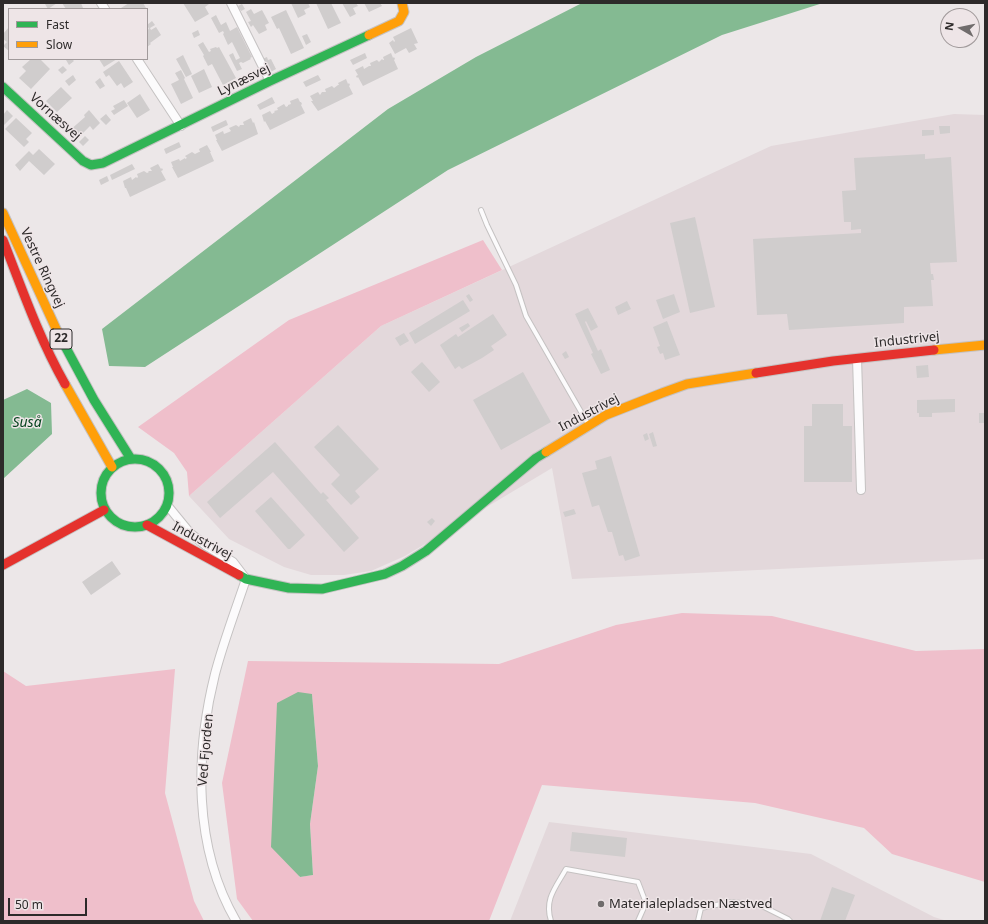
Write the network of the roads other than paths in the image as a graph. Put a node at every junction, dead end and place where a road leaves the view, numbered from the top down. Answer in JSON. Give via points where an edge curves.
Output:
{"nodes":[{"id":1,"x":231,"y":3,"type":"edge"},
{"id":2,"x":403,"y":8,"type":"edge"},
{"id":3,"x":138,"y":60,"type":"edge"},
{"id":4,"x":270,"y":81,"type":"junction"},
{"id":5,"x":3,"y":87,"type":"edge"},
{"id":6,"x":181,"y":126,"type":"junction"},
{"id":7,"x":91,"y":165,"type":"joint"},
{"id":8,"x":482,"y":210,"type":"dead end"},
{"id":9,"x":3,"y":212,"type":"edge"},
{"id":10,"x":3,"y":240,"type":"edge"},
{"id":11,"x":985,"y":345,"type":"edge"},
{"id":12,"x":857,"y":358,"type":"junction"},
{"id":13,"x":589,"y":426,"type":"junction"},
{"id":14,"x":132,"y":458,"type":"junction"},
{"id":15,"x":112,"y":467,"type":"junction"},
{"id":16,"x":861,"y":490,"type":"dead end"},
{"id":17,"x":167,"y":505,"type":"junction"},
{"id":18,"x":104,"y":510,"type":"junction"},
{"id":19,"x":147,"y":526,"type":"junction"},
{"id":20,"x":3,"y":566,"type":"edge"},
{"id":21,"x":246,"y":578,"type":"junction"},
{"id":22,"x":236,"y":921,"type":"edge"},
{"id":23,"x":551,"y":921,"type":"edge"},
{"id":24,"x":638,"y":921,"type":"edge"},
{"id":25,"x":698,"y":921,"type":"edge"},
{"id":26,"x":790,"y":921,"type":"edge"}],
"edges":[{"from":1,"to":4,"type":"street"},
{"from":2,"to":4,"type":"street","name":"Lynæsvej","via":[[399,21]]},
{"from":3,"to":6,"type":"street"},
{"from":4,"to":6,"type":"street","name":"Lynæsvej"},
{"from":5,"to":7,"type":"street","name":"Vornæsvej","via":[[83,161]]},
{"from":6,"to":7,"type":"street","name":"Lynæsvej","via":[[103,164]]},
{"from":8,"to":13,"type":"lane","via":[[516,285],[526,316]]},
{"from":9,"to":14,"type":"street","name":"Vestre Ringvej","number":"22","via":[[36,288],[74,364],[117,438]]},
{"from":10,"to":15,"type":"street","name":"Vestre Ringvej","number":"22","via":[[55,366]]},
{"from":11,"to":12,"type":"street","name":"Industrivej"},
{"from":12,"to":13,"type":"street","name":"Industrivej","via":[[687,384],[606,415]]},
{"from":12,"to":16,"type":"street"},
{"from":13,"to":21,"type":"street","name":"Industrivej","via":[[536,458],[426,551],[385,574],[322,589],[288,588]]},
{"from":14,"to":15,"type":"street"},
{"from":14,"to":17,"type":"street","via":[[154,464],[162,472],[168,482],[170,494]]},
{"from":15,"to":18,"type":"street","via":[[106,474],[100,492]]},
{"from":17,"to":19,"type":"street","via":[[159,517]]},
{"from":17,"to":21,"type":"street","name":"Industrivej","via":[[190,533],[233,562]]},
{"from":18,"to":19,"type":"street","via":[[123,525],[137,528]]},
{"from":18,"to":20,"type":"street"},
{"from":19,"to":21,"type":"street","name":"Industrivej"},
{"from":21,"to":22,"type":"street","name":"Ved Fjorden","via":[[215,673],[202,765],[202,812],[209,853]]},
{"from":23,"to":24,"type":"lane","via":[[548,912],[550,897],[566,869],[638,882],[646,903]]},
{"from":25,"to":26,"type":"lane","via":[[701,908],[731,902],[760,906]]}]}
